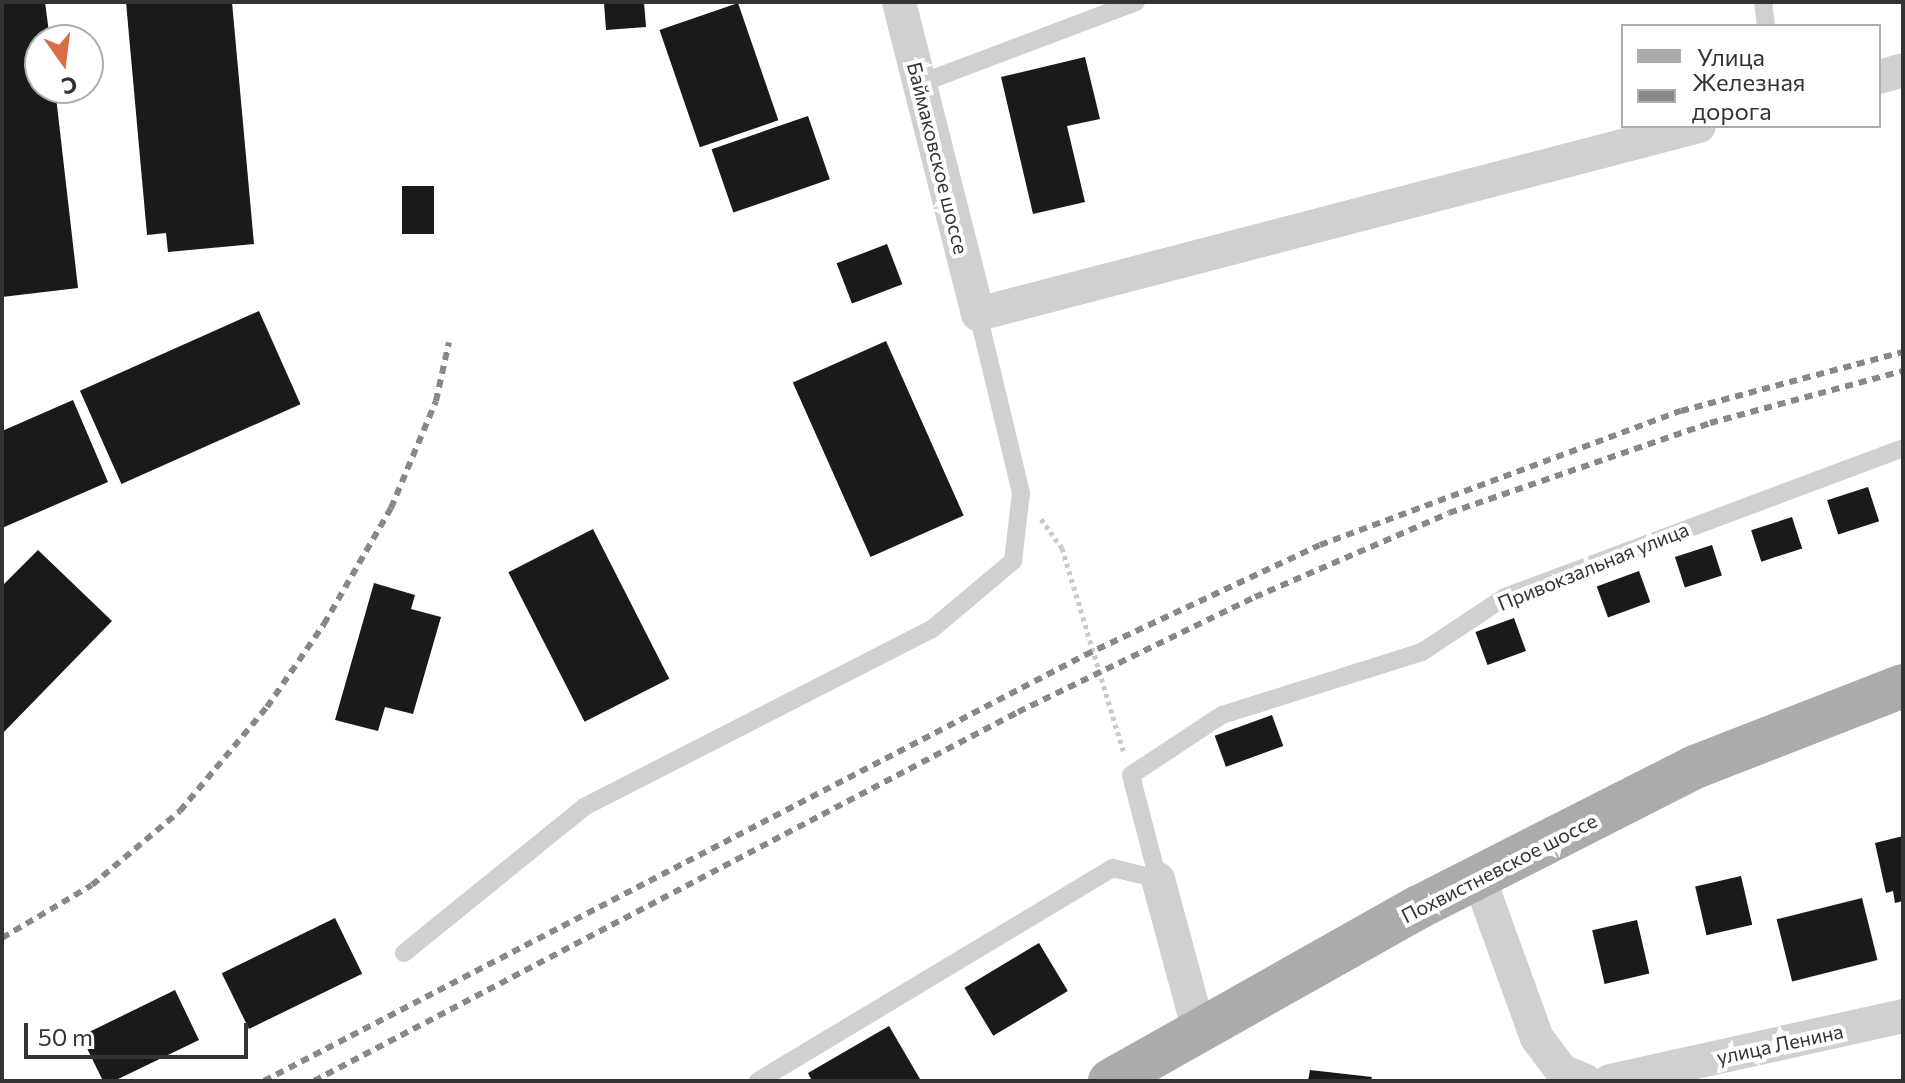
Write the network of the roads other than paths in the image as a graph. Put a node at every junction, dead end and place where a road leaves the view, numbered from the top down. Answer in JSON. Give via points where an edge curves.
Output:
{"nodes":[{"id":1,"x":899,"y":2,"type":"edge"},
{"id":2,"x":1136,"y":2,"type":"edge"},
{"id":3,"x":1763,"y":2,"type":"edge"},
{"id":4,"x":1766,"y":24,"type":"edge"},
{"id":5,"x":1903,"y":70,"type":"edge"},
{"id":6,"x":1881,"y":76,"type":"edge"},
{"id":7,"x":919,"y":84,"type":"junction"},
{"id":8,"x":1691,"y":128,"type":"edge"},
{"id":9,"x":978,"y":314,"type":"junction"},
{"id":10,"x":1903,"y":448,"type":"edge"},
{"id":11,"x":1903,"y":686,"type":"edge"},
{"id":12,"x":1479,"y":878,"type":"junction"},
{"id":13,"x":1158,"y":879,"type":"junction"},
{"id":14,"x":404,"y":953,"type":"dead end"},
{"id":15,"x":1903,"y":1016,"type":"edge"},
{"id":16,"x":1199,"y":1031,"type":"junction"},
{"id":17,"x":1548,"y":1071,"type":"edge"},
{"id":18,"x":758,"y":1081,"type":"edge"},
{"id":19,"x":1110,"y":1081,"type":"edge"},
{"id":20,"x":1585,"y":1081,"type":"edge"},
{"id":21,"x":1610,"y":1081,"type":"edge"}],
"edges":[{"from":1,"to":7,"type":"street","name":"Баймаковское шоссе"},
{"from":2,"to":7,"type":"lane"},
{"from":3,"to":4,"type":"lane"},
{"from":5,"to":6,"type":"street"},
{"from":7,"to":9,"type":"street","name":"Баймаковское шоссе"},
{"from":8,"to":9,"type":"street"},
{"from":9,"to":14,"type":"lane","via":[[1021,493],[1013,561],[932,629],[584,807]]},
{"from":10,"to":13,"type":"lane","name":"Привокзальная улица","via":[[1505,597],[1422,652],[1222,715],[1131,775]]},
{"from":11,"to":12,"type":"main road","name":"Похвистневское шоссе","via":[[1695,767]]},
{"from":12,"to":16,"type":"main road","name":"Похвистневское шоссе"},
{"from":12,"to":17,"type":"street"},
{"from":13,"to":16,"type":"street"},
{"from":13,"to":18,"type":"lane","via":[[1113,868]]},
{"from":15,"to":21,"type":"street","name":"улица Ленина"},
{"from":16,"to":19,"type":"main road","name":"Похвистневское шоссе"},
{"from":17,"to":20,"type":"street"}]}
